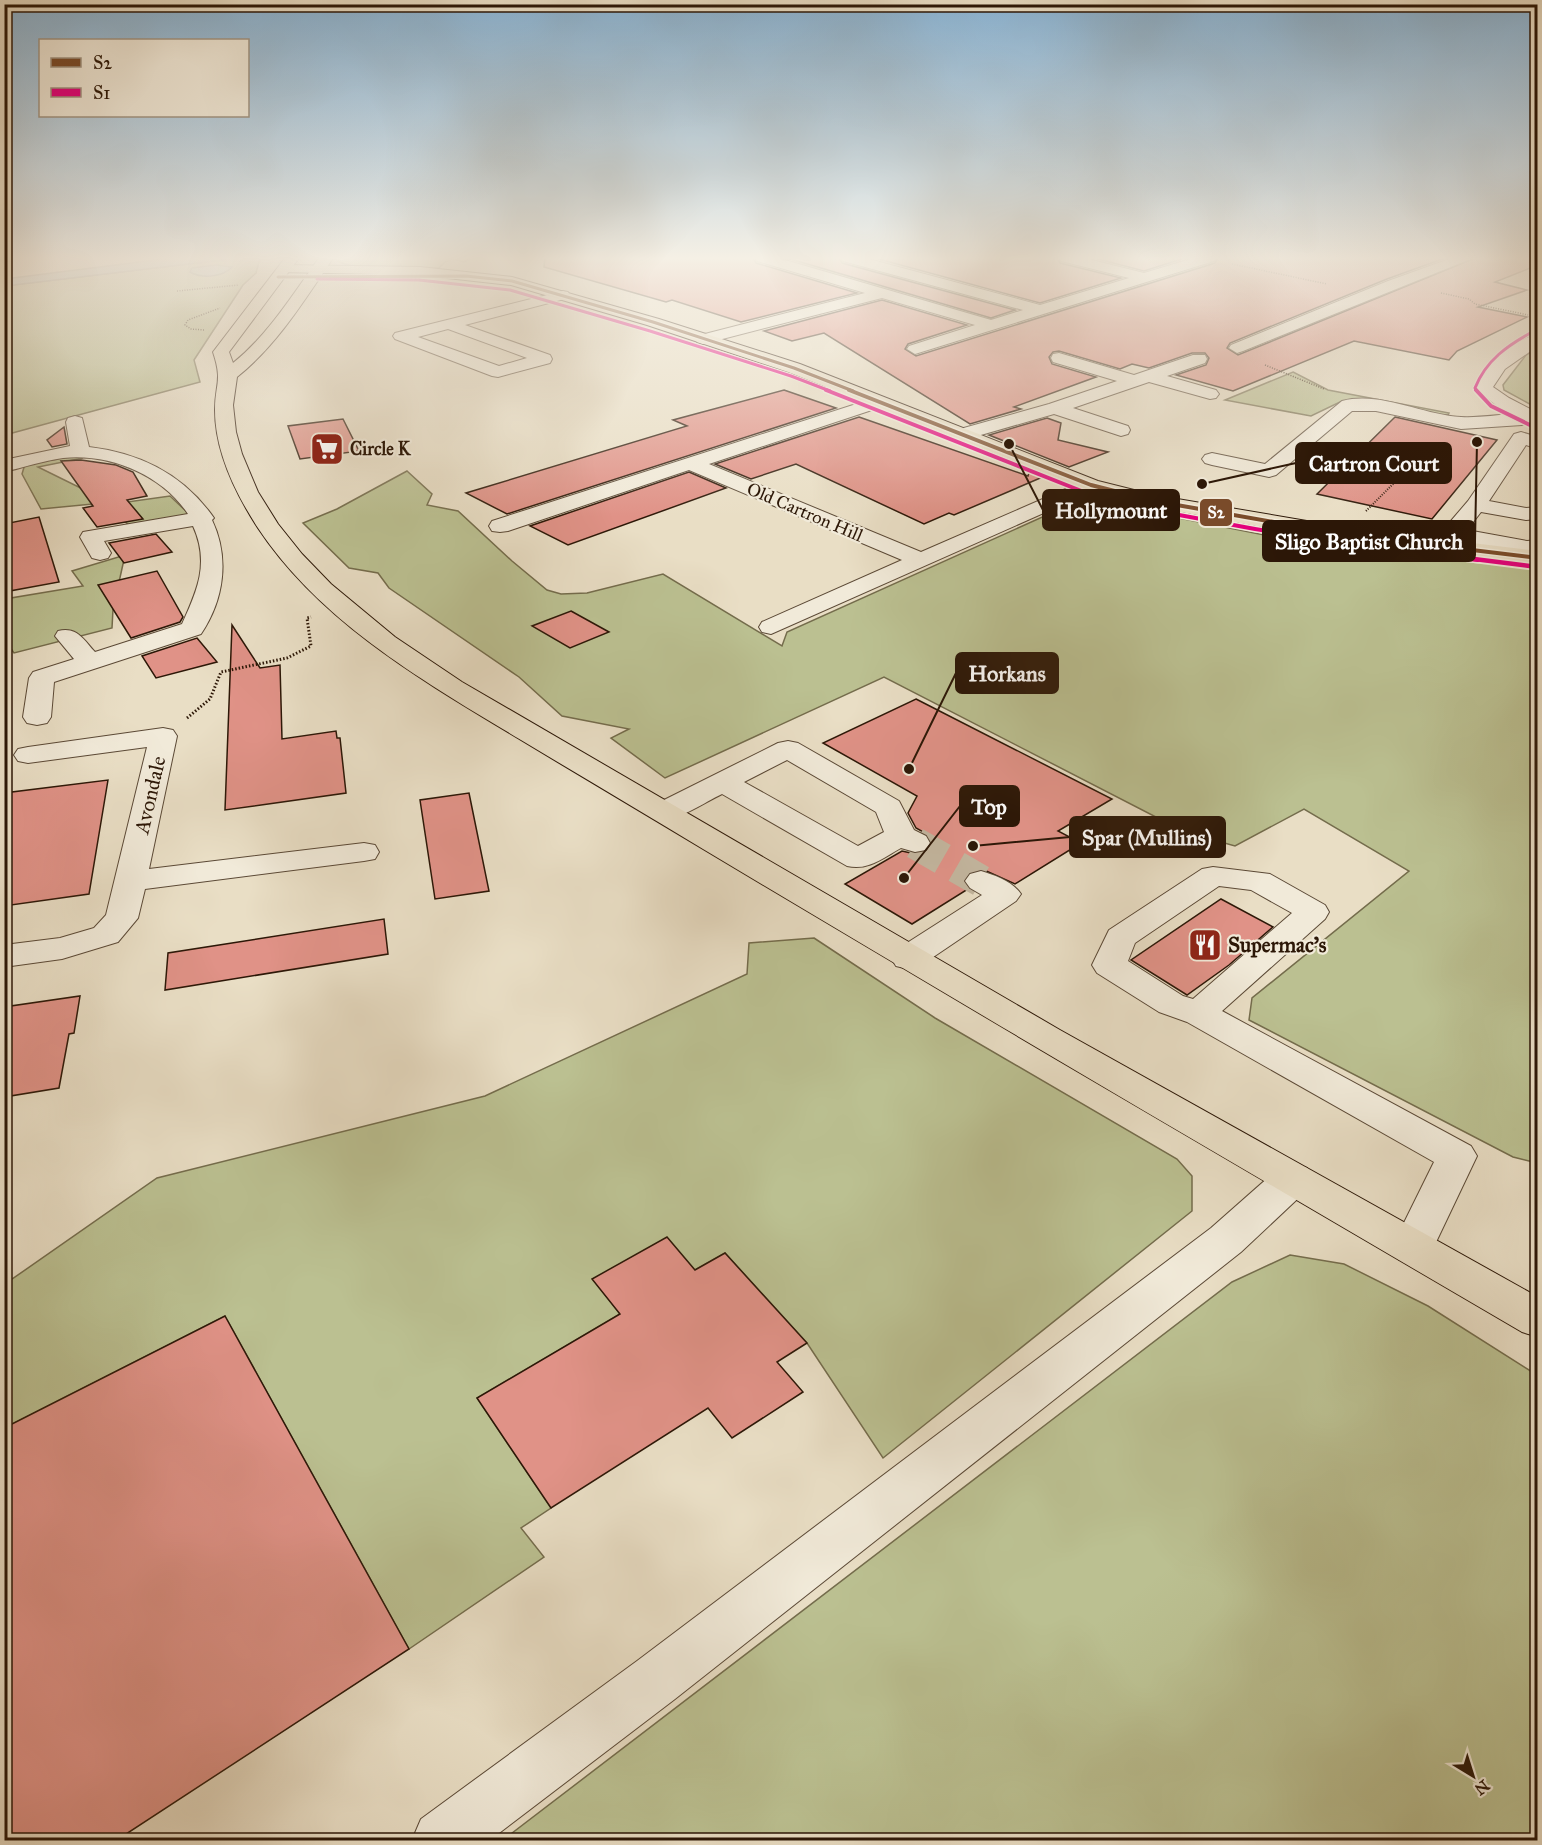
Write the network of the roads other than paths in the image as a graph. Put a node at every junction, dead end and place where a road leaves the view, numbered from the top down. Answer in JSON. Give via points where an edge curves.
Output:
{"nodes":[{"id":1,"x":227,"y":344,"type":"edge"},
{"id":2,"x":263,"y":344,"type":"edge"},
{"id":3,"x":423,"y":344,"type":"edge"},
{"id":4,"x":503,"y":344,"type":"edge"},
{"id":5,"x":720,"y":344,"type":"edge"},
{"id":6,"x":930,"y":344,"type":"edge"},
{"id":7,"x":1246,"y":344,"type":"edge"},
{"id":8,"x":1530,"y":344,"type":"edge"},
{"id":9,"x":1237,"y":348,"type":"road end"},
{"id":10,"x":915,"y":349,"type":"dead end"},
{"id":11,"x":1059,"y":358,"type":"dead end"},
{"id":12,"x":1198,"y":359,"type":"dead end"},
{"id":13,"x":229,"y":375,"type":"junction"},
{"id":14,"x":1142,"y":379,"type":"junction"},
{"id":15,"x":1487,"y":392,"type":"junction"},
{"id":16,"x":1210,"y":394,"type":"dead end"},
{"id":17,"x":878,"y":402,"type":"junction"},
{"id":18,"x":1055,"y":408,"type":"junction"},
{"id":19,"x":1536,"y":419,"type":"edge"},
{"id":20,"x":75,"y":422,"type":"dead end"},
{"id":21,"x":1461,"y":423,"type":"junction"},
{"id":22,"x":1121,"y":430,"type":"dead end"},
{"id":23,"x":960,"y":435,"type":"junction"},
{"id":24,"x":1538,"y":443,"type":"edge"},
{"id":25,"x":80,"y":452,"type":"junction"},
{"id":26,"x":1212,"y":459,"type":"dead end"},
{"id":27,"x":689,"y":463,"type":"junction"},
{"id":28,"x":4,"y":466,"type":"edge"},
{"id":29,"x":1074,"y":492,"type":"dead end"},
{"id":30,"x":1476,"y":505,"type":"junction"},
{"id":31,"x":1538,"y":513,"type":"edge"},
{"id":32,"x":203,"y":518,"type":"junction"},
{"id":33,"x":500,"y":526,"type":"dead end"},
{"id":34,"x":1538,"y":547,"type":"edge"},
{"id":35,"x":100,"y":553,"type":"dead end"},
{"id":36,"x":1538,"y":558,"type":"edge"},
{"id":37,"x":921,"y":561,"type":"junction"},
{"id":38,"x":771,"y":627,"type":"dead end"},
{"id":39,"x":67,"y":636,"type":"dead end"},
{"id":40,"x":90,"y":662,"type":"junction"},
{"id":41,"x":38,"y":717,"type":"dead end"},
{"id":42,"x":28,"y":755,"type":"dead end"},
{"id":43,"x":723,"y":782,"type":"junction"},
{"id":44,"x":663,"y":813,"type":"junction"},
{"id":45,"x":364,"y":852,"type":"dead end"},
{"id":46,"x":131,"y":881,"type":"junction"},
{"id":47,"x":981,"y":881,"type":"tunnel mouth"},
{"id":48,"x":4,"y":956,"type":"edge"},
{"id":49,"x":908,"y":958,"type":"junction"},
{"id":50,"x":1200,"y":1014,"type":"junction"},
{"id":51,"x":1293,"y":1179,"type":"junction"},
{"id":52,"x":1413,"y":1247,"type":"junction"},
{"id":53,"x":1538,"y":1319,"type":"edge"},
{"id":54,"x":442,"y":1840,"type":"edge"}],
"edges":[{"from":1,"to":13,"type":"main road","via":[[221,352]]},
{"from":2,"to":13,"type":"main road"},
{"from":3,"to":4,"type":"street","via":[[498,372],[543,359]]},
{"from":5,"to":17,"type":"main road","via":[[794,368]]},
{"from":6,"to":10,"type":"street"},
{"from":7,"to":9,"type":"street"},
{"from":8,"to":15,"type":"street","via":[[1493,371],[1484,388]]},
{"from":11,"to":14,"type":"street"},
{"from":12,"to":14,"type":"street"},
{"from":13,"to":44,"type":"main road","via":[[224,409],[231,453],[243,484],[257,510],[294,558],[338,604],[415,663]]},
{"from":14,"to":16,"type":"street"},
{"from":14,"to":18,"type":"street"},
{"from":15,"to":19,"type":"street"},
{"from":15,"to":21,"type":"street"},
{"from":17,"to":23,"type":"main road"},
{"from":17,"to":27,"type":"street"},
{"from":18,"to":22,"type":"street"},
{"from":18,"to":23,"type":"street"},
{"from":19,"to":21,"type":"street"},
{"from":20,"to":25,"type":"street"},
{"from":21,"to":26,"type":"street","via":[[1376,406],[1348,405],[1269,471]]},
{"from":23,"to":36,"type":"main road","via":[[1102,488],[1154,501],[1348,535]]},
{"from":24,"to":30,"type":"street","via":[[1521,438],[1516,458]]},
{"from":25,"to":28,"type":"street"},
{"from":25,"to":32,"type":"street","via":[[113,457],[158,473],[189,498]]},
{"from":27,"to":33,"type":"street"},
{"from":27,"to":37,"type":"street","name":"Old Cartron Hill"},
{"from":29,"to":37,"type":"street"},
{"from":30,"to":31,"type":"street"},
{"from":30,"to":34,"type":"street","via":[[1452,534]]},
{"from":32,"to":35,"type":"street","via":[[91,537]]},
{"from":32,"to":40,"type":"street","via":[[210,537],[212,581],[192,629]]},
{"from":37,"to":38,"type":"street"},
{"from":39,"to":40,"type":"street"},
{"from":40,"to":41,"type":"street","via":[[42,678]]},
{"from":42,"to":46,"type":"street","name":"Avondale","via":[[163,736]]},
{"from":43,"to":43,"type":"street","via":[[858,859],[908,839],[889,807],[788,749]]},
{"from":43,"to":44,"type":"street"},
{"from":44,"to":49,"type":"main road"},
{"from":45,"to":46,"type":"street"},
{"from":46,"to":48,"type":"street","name":"Avondale","via":[[122,918],[106,935],[62,948]]},
{"from":47,"to":49,"type":"street","via":[[1005,894]]},
{"from":49,"to":51,"type":"main road"},
{"from":50,"to":50,"type":"street","via":[[1171,1004],[1109,965],[1121,937],[1213,876],[1259,881],[1313,912]]},
{"from":50,"to":52,"type":"street","via":[[1457,1156]]},
{"from":51,"to":52,"type":"main road"},
{"from":51,"to":54,"type":"street","via":[[1226,1240]]},
{"from":52,"to":53,"type":"main road"}]}
